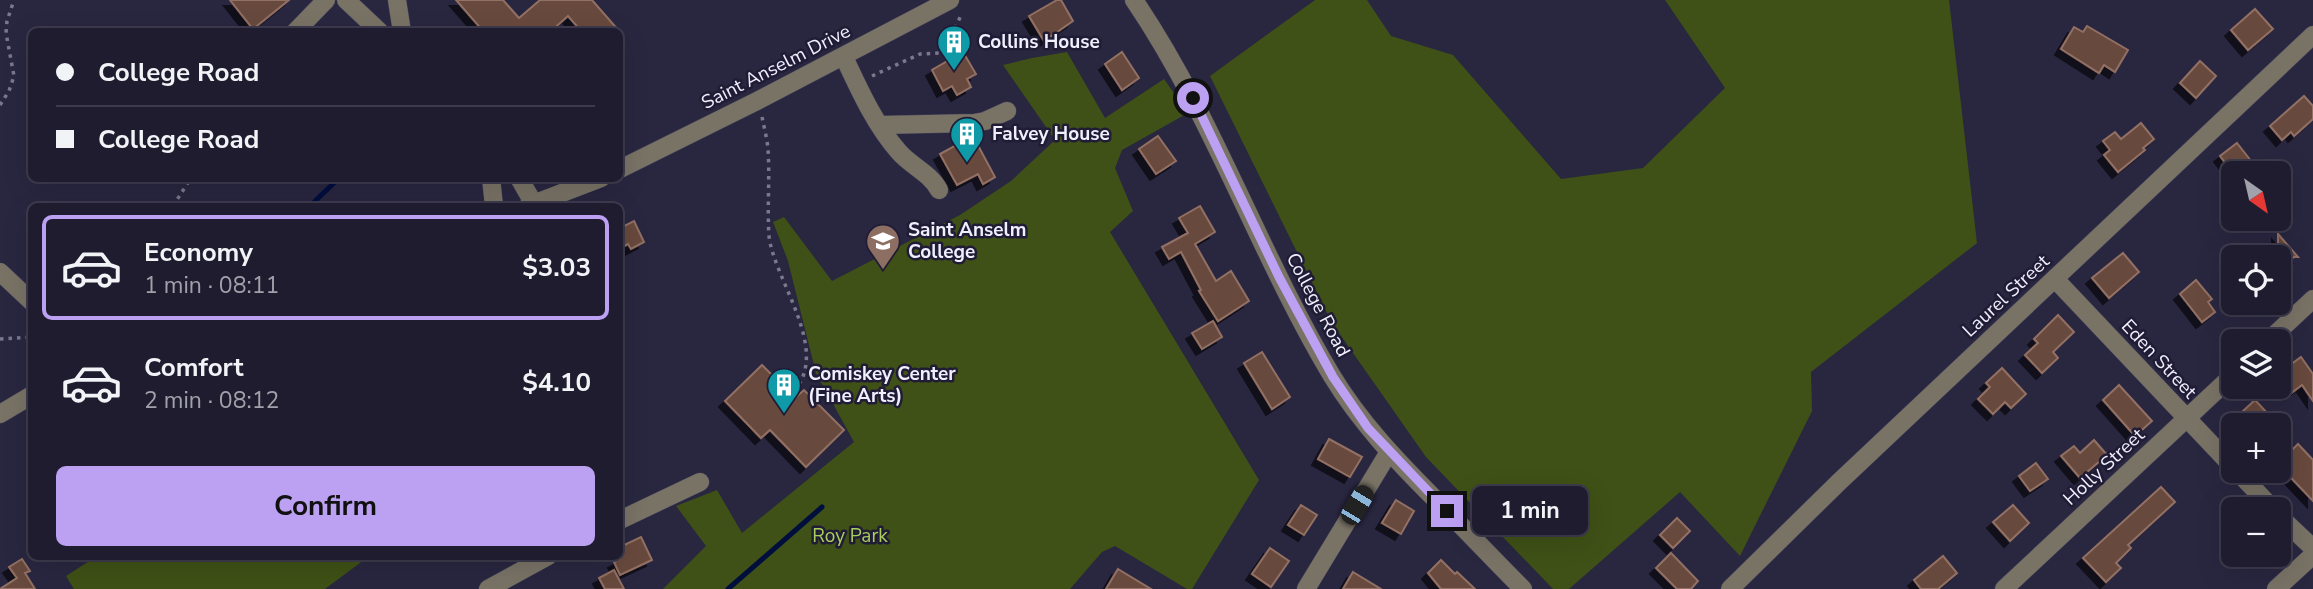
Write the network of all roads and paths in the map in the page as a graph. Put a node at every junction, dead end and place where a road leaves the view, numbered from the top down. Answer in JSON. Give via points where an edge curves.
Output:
{"nodes":[{"id":1,"x":14,"y":0,"type":"edge"},
{"id":2,"x":326,"y":0,"type":"edge"},
{"id":3,"x":346,"y":0,"type":"edge"},
{"id":4,"x":397,"y":0,"type":"edge"},
{"id":5,"x":1134,"y":0,"type":"edge"},
{"id":6,"x":956,"y":5,"type":"edge"},
{"id":7,"x":299,"y":28,"type":"edge"},
{"id":8,"x":376,"y":28,"type":"edge"},
{"id":9,"x":401,"y":28,"type":"edge"},
{"id":10,"x":2313,"y":35,"type":"edge"},
{"id":11,"x":844,"y":57,"type":"junction"},
{"id":12,"x":857,"y":84,"type":"junction"},
{"id":13,"x":0,"y":105,"type":"edge"},
{"id":14,"x":762,"y":110,"type":"dead end"},
{"id":15,"x":1007,"y":111,"type":"dead end"},
{"id":16,"x":880,"y":125,"type":"junction"},
{"id":17,"x":623,"y":168,"type":"edge"},
{"id":18,"x":188,"y":182,"type":"edge"},
{"id":19,"x":491,"y":182,"type":"edge"},
{"id":20,"x":521,"y":182,"type":"edge"},
{"id":21,"x":591,"y":182,"type":"edge"},
{"id":22,"x":939,"y":190,"type":"dead end"},
{"id":23,"x":175,"y":203,"type":"edge"},
{"id":24,"x":494,"y":203,"type":"edge"},
{"id":25,"x":530,"y":203,"type":"edge"},
{"id":26,"x":536,"y":203,"type":"edge"},
{"id":27,"x":0,"y":272,"type":"edge"},
{"id":28,"x":2055,"y":279,"type":"junction"},
{"id":29,"x":28,"y":298,"type":"edge"},
{"id":30,"x":2313,"y":299,"type":"edge"},
{"id":31,"x":2281,"y":329,"type":"edge"},
{"id":32,"x":28,"y":337,"type":"edge"},
{"id":33,"x":0,"y":339,"type":"edge"},
{"id":34,"x":2221,"y":386,"type":"edge"},
{"id":35,"x":791,"y":394,"type":"dead end"},
{"id":36,"x":28,"y":398,"type":"edge"},
{"id":37,"x":0,"y":414,"type":"edge"},
{"id":38,"x":2187,"y":418,"type":"junction"},
{"id":39,"x":1389,"y":452,"type":"junction"},
{"id":40,"x":2221,"y":454,"type":"edge"},
{"id":41,"x":700,"y":482,"type":"dead end"},
{"id":42,"x":2248,"y":483,"type":"edge"},
{"id":43,"x":2262,"y":497,"type":"edge"},
{"id":44,"x":623,"y":519,"type":"edge"},
{"id":45,"x":2291,"y":527,"type":"edge"},
{"id":46,"x":2313,"y":548,"type":"edge"},
{"id":47,"x":2313,"y":555,"type":"edge"},
{"id":48,"x":516,"y":564,"type":"edge"},
{"id":49,"x":488,"y":589,"type":"edge"},
{"id":50,"x":1306,"y":589,"type":"edge"},
{"id":51,"x":1523,"y":589,"type":"edge"},
{"id":52,"x":1730,"y":589,"type":"edge"},
{"id":53,"x":2004,"y":589,"type":"edge"},
{"id":54,"x":2277,"y":589,"type":"edge"}],
"edges":[{"from":1,"to":13,"type":"path","via":[[6,33],[14,76]]},
{"from":2,"to":7,"type":"street"},
{"from":3,"to":8,"type":"street"},
{"from":4,"to":9,"type":"street"},
{"from":5,"to":39,"type":"street","name":"College Road","via":[[1178,70],[1313,342],[1349,402]]},
{"from":6,"to":11,"type":"street","name":"Saint Anselm Drive"},
{"from":6,"to":12,"type":"path","via":[[951,37],[940,53],[910,57]]},
{"from":10,"to":28,"type":"street","name":"Laurel Street"},
{"from":11,"to":12,"type":"street"},
{"from":11,"to":17,"type":"street","name":"Saint Anselm Drive"},
{"from":12,"to":16,"type":"street"},
{"from":14,"to":35,"type":"path","via":[[768,147],[769,235],[804,341],[806,368]]},
{"from":15,"to":16,"type":"street","via":[[974,123]]},
{"from":16,"to":22,"type":"street","via":[[901,155]]},
{"from":18,"to":23,"type":"path"},
{"from":19,"to":24,"type":"street"},
{"from":20,"to":25,"type":"street"},
{"from":21,"to":26,"type":"street"},
{"from":27,"to":29,"type":"street"},
{"from":28,"to":38,"type":"street","name":"Eden Street"},
{"from":28,"to":52,"type":"street","name":"Laurel Street"},
{"from":30,"to":31,"type":"street"},
{"from":32,"to":33,"type":"path"},
{"from":34,"to":38,"type":"street","name":"Holly Street"},
{"from":36,"to":37,"type":"street"},
{"from":38,"to":40,"type":"street","name":"Eden Street"},
{"from":38,"to":53,"type":"street","name":"Holly Street"},
{"from":39,"to":50,"type":"street"},
{"from":39,"to":51,"type":"street","name":"College Road"},
{"from":41,"to":44,"type":"street"},
{"from":42,"to":43,"type":"street"},
{"from":45,"to":46,"type":"street"},
{"from":47,"to":54,"type":"street"},
{"from":48,"to":49,"type":"street"}]}
